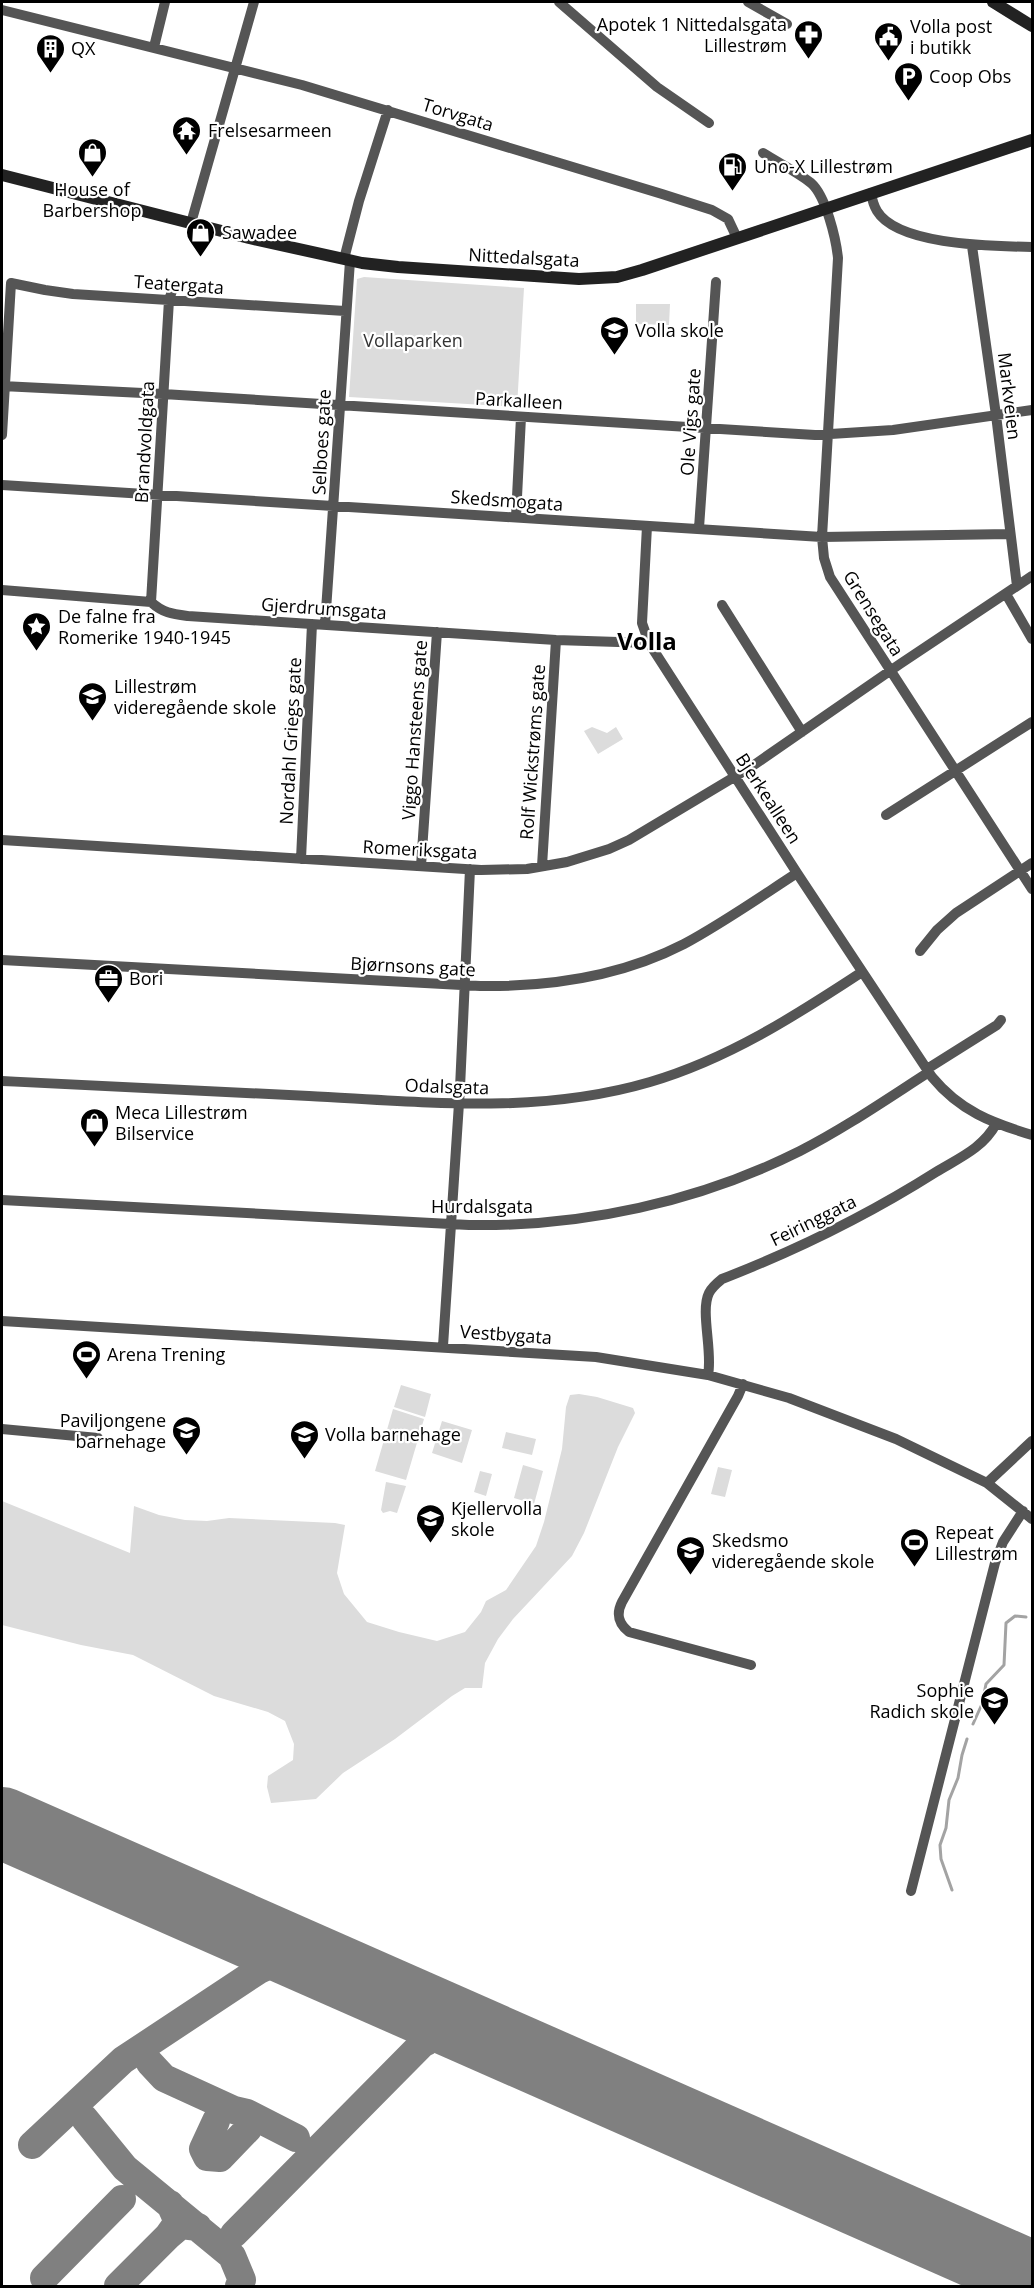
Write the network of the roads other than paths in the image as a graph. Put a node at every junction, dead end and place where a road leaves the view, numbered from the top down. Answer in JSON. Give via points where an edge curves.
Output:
{"nodes":[{"id":1,"x":165,"y":2,"type":"edge"},
{"id":2,"x":254,"y":2,"type":"edge"},
{"id":3,"x":559,"y":2,"type":"edge"},
{"id":4,"x":748,"y":2,"type":"edge"},
{"id":5,"x":980,"y":2,"type":"edge"},
{"id":6,"x":993,"y":2,"type":"edge"},
{"id":7,"x":2,"y":10,"type":"edge"},
{"id":8,"x":1009,"y":13,"type":"junction"},
{"id":9,"x":787,"y":24,"type":"dead end"},
{"id":10,"x":1032,"y":26,"type":"edge"},
{"id":11,"x":154,"y":47,"type":"junction"},
{"id":12,"x":232,"y":66,"type":"junction"},
{"id":13,"x":388,"y":110,"type":"junction"},
{"id":14,"x":709,"y":123,"type":"dead end"},
{"id":15,"x":1032,"y":140,"type":"edge"},
{"id":16,"x":763,"y":153,"type":"dead end"},
{"id":17,"x":2,"y":175,"type":"edge"},
{"id":18,"x":871,"y":193,"type":"junction"},
{"id":19,"x":826,"y":213,"type":"junction"},
{"id":20,"x":191,"y":223,"type":"junction"},
{"id":21,"x":737,"y":238,"type":"junction"},
{"id":22,"x":972,"y":246,"type":"junction"},
{"id":23,"x":1032,"y":247,"type":"edge"},
{"id":24,"x":347,"y":260,"type":"junction"},
{"id":25,"x":716,"y":282,"type":"dead end"},
{"id":26,"x":174,"y":285,"type":"dead end"},
{"id":27,"x":169,"y":300,"type":"junction"},
{"id":28,"x":345,"y":311,"type":"junction"},
{"id":29,"x":3,"y":386,"type":"edge"},
{"id":30,"x":163,"y":394,"type":"junction"},
{"id":31,"x":340,"y":405,"type":"junction"},
{"id":32,"x":1032,"y":410,"type":"edge"},
{"id":33,"x":996,"y":415,"type":"junction"},
{"id":34,"x":521,"y":417,"type":"junction"},
{"id":35,"x":706,"y":428,"type":"junction"},
{"id":36,"x":2,"y":435,"type":"edge"},
{"id":37,"x":828,"y":435,"type":"junction"},
{"id":38,"x":2,"y":484,"type":"edge"},
{"id":39,"x":158,"y":495,"type":"junction"},
{"id":40,"x":334,"y":505,"type":"junction"},
{"id":41,"x":516,"y":517,"type":"junction"},
{"id":42,"x":647,"y":526,"type":"junction"},
{"id":43,"x":699,"y":528,"type":"junction"},
{"id":44,"x":1011,"y":534,"type":"junction"},
{"id":45,"x":822,"y":537,"type":"junction"},
{"id":46,"x":1032,"y":576,"type":"edge"},
{"id":47,"x":1017,"y":586,"type":"junction"},
{"id":48,"x":2,"y":590,"type":"edge"},
{"id":49,"x":1006,"y":594,"type":"junction"},
{"id":50,"x":151,"y":602,"type":"junction"},
{"id":51,"x":722,"y":605,"type":"dead end"},
{"id":52,"x":312,"y":624,"type":"junction"},
{"id":53,"x":325,"y":625,"type":"junction"},
{"id":54,"x":437,"y":632,"type":"junction"},
{"id":55,"x":1032,"y":639,"type":"edge"},
{"id":56,"x":556,"y":640,"type":"junction"},
{"id":57,"x":649,"y":643,"type":"junction"},
{"id":58,"x":890,"y":671,"type":"junction"},
{"id":59,"x":1032,"y":722,"type":"edge"},
{"id":60,"x":802,"y":732,"type":"junction"},
{"id":61,"x":956,"y":770,"type":"junction"},
{"id":62,"x":735,"y":776,"type":"junction"},
{"id":63,"x":886,"y":815,"type":"dead end"},
{"id":64,"x":2,"y":840,"type":"edge"},
{"id":65,"x":301,"y":859,"type":"junction"},
{"id":66,"x":1032,"y":862,"type":"edge"},
{"id":67,"x":421,"y":866,"type":"junction"},
{"id":68,"x":542,"y":866,"type":"junction"},
{"id":69,"x":470,"y":869,"type":"junction"},
{"id":70,"x":1020,"y":870,"type":"junction"},
{"id":71,"x":797,"y":873,"type":"junction"},
{"id":72,"x":1032,"y":889,"type":"edge"},
{"id":73,"x":920,"y":951,"type":"dead end"},
{"id":74,"x":2,"y":960,"type":"edge"},
{"id":75,"x":862,"y":972,"type":"junction"},
{"id":76,"x":465,"y":986,"type":"junction"},
{"id":77,"x":1001,"y":1020,"type":"dead end"},
{"id":78,"x":928,"y":1070,"type":"junction"},
{"id":79,"x":2,"y":1081,"type":"edge"},
{"id":80,"x":459,"y":1104,"type":"junction"},
{"id":81,"x":996,"y":1124,"type":"junction"},
{"id":82,"x":1032,"y":1135,"type":"edge"},
{"id":83,"x":2,"y":1200,"type":"edge"},
{"id":84,"x":451,"y":1224,"type":"junction"},
{"id":85,"x":2,"y":1321,"type":"edge"},
{"id":86,"x":443,"y":1346,"type":"junction"},
{"id":87,"x":708,"y":1375,"type":"junction"},
{"id":88,"x":743,"y":1384,"type":"junction"},
{"id":89,"x":2,"y":1429,"type":"edge"},
{"id":90,"x":98,"y":1438,"type":"dead end"},
{"id":91,"x":1032,"y":1442,"type":"edge"},
{"id":92,"x":987,"y":1483,"type":"junction"},
{"id":93,"x":1023,"y":1511,"type":"junction"},
{"id":94,"x":1032,"y":1519,"type":"edge"},
{"id":95,"x":751,"y":1665,"type":"dead end"},
{"id":96,"x":911,"y":1892,"type":"dead end"}],
"edges":[{"from":1,"to":11,"type":"street"},
{"from":2,"to":12,"type":"street"},
{"from":3,"to":14,"type":"street","via":[[657,87]]},
{"from":4,"to":9,"type":"street"},
{"from":5,"to":8,"type":"street"},
{"from":6,"to":8,"type":"street"},
{"from":7,"to":11,"type":"street","name":"Torvgata"},
{"from":8,"to":10,"type":"street"},
{"from":11,"to":12,"type":"street","name":"Torvgata"},
{"from":12,"to":13,"type":"street","name":"Torvgata"},
{"from":12,"to":20,"type":"street"},
{"from":13,"to":21,"type":"street","name":"Torvgata","via":[[712,210],[728,219]]},
{"from":13,"to":24,"type":"street","name":"Selboes gate","via":[[359,201]]},
{"from":15,"to":18,"type":"street","name":"Nittedalsgata"},
{"from":16,"to":19,"type":"street","name":"Grensegata","via":[[813,185]]},
{"from":17,"to":20,"type":"street","name":"Nittedalsgata"},
{"from":18,"to":19,"type":"street","name":"Nittedalsgata"},
{"from":18,"to":22,"type":"street","via":[[877,211],[893,225],[945,242]]},
{"from":19,"to":21,"type":"street","name":"Nittedalsgata"},
{"from":19,"to":37,"type":"street","name":"Grensegata","via":[[838,258]]},
{"from":20,"to":24,"type":"street","name":"Nittedalsgata"},
{"from":21,"to":24,"type":"street","name":"Nittedalsgata","via":[[617,277],[588,279]]},
{"from":22,"to":23,"type":"street"},
{"from":22,"to":33,"type":"street","name":"Markveien"},
{"from":24,"to":28,"type":"street","name":"Selboes gate"},
{"from":25,"to":35,"type":"street","name":"Ole Vigs gate"},
{"from":26,"to":27,"type":"street","name":"Brandvoldgata"},
{"from":27,"to":28,"type":"street","name":"Teatergata"},
{"from":27,"to":29,"type":"street","name":"Teatergata","via":[[60,292],[11,283]]},
{"from":27,"to":30,"type":"street","name":"Brandvoldgata"},
{"from":28,"to":31,"type":"street","name":"Selboes gate"},
{"from":29,"to":30,"type":"street","name":"Parkalleen"},
{"from":29,"to":36,"type":"street"},
{"from":30,"to":31,"type":"street","name":"Parkalleen"},
{"from":30,"to":39,"type":"street","name":"Brandvoldgata"},
{"from":31,"to":34,"type":"street","name":"Parkalleen"},
{"from":31,"to":40,"type":"street","name":"Selboes gate"},
{"from":32,"to":33,"type":"street","name":"Parkalleen"},
{"from":33,"to":37,"type":"street","name":"Parkalleen"},
{"from":33,"to":44,"type":"street","name":"Markveien"},
{"from":34,"to":35,"type":"street","name":"Parkalleen"},
{"from":34,"to":41,"type":"street"},
{"from":35,"to":37,"type":"street","name":"Parkalleen"},
{"from":35,"to":43,"type":"street","name":"Ole Vigs gate"},
{"from":37,"to":45,"type":"street","name":"Grensegata"},
{"from":38,"to":39,"type":"street","name":"Skedsmogata"},
{"from":39,"to":40,"type":"street","name":"Skedsmogata"},
{"from":39,"to":50,"type":"street","name":"Brandvoldgata"},
{"from":40,"to":41,"type":"street","name":"Skedsmogata"},
{"from":40,"to":53,"type":"street","name":"Selboes gate"},
{"from":41,"to":42,"type":"street","name":"Skedsmogata"},
{"from":42,"to":43,"type":"street","name":"Skedsmogata"},
{"from":42,"to":57,"type":"street","name":"Bjerkealleen","via":[[642,623]]},
{"from":43,"to":45,"type":"street","name":"Skedsmogata"},
{"from":44,"to":45,"type":"street","name":"Skedsmogata"},
{"from":44,"to":47,"type":"street","name":"Markveien"},
{"from":45,"to":58,"type":"street","name":"Grensegata","via":[[830,577]]},
{"from":46,"to":47,"type":"street","name":"Romeriksgata"},
{"from":47,"to":49,"type":"street","name":"Romeriksgata"},
{"from":48,"to":50,"type":"street","name":"Gjerdrumsgata"},
{"from":49,"to":55,"type":"street"},
{"from":49,"to":58,"type":"street","name":"Romeriksgata"},
{"from":50,"to":52,"type":"street","name":"Gjerdrumsgata","via":[[168,614]]},
{"from":51,"to":60,"type":"street"},
{"from":52,"to":53,"type":"street","name":"Gjerdrumsgata"},
{"from":52,"to":65,"type":"street","name":"Nordahl Griegs gate"},
{"from":53,"to":54,"type":"street","name":"Gjerdrumsgata"},
{"from":54,"to":56,"type":"street","name":"Gjerdrumsgata"},
{"from":54,"to":67,"type":"street","name":"Viggo Hansteens gate"},
{"from":56,"to":57,"type":"street","name":"Gjerdrumsgata"},
{"from":56,"to":68,"type":"street","name":"Rolf Wickstrøms gate"},
{"from":57,"to":62,"type":"street","name":"Bjerkealleen"},
{"from":58,"to":60,"type":"street","name":"Romeriksgata"},
{"from":58,"to":61,"type":"street","name":"Grensegata"},
{"from":59,"to":61,"type":"street"},
{"from":60,"to":62,"type":"street","name":"Romeriksgata"},
{"from":61,"to":63,"type":"street"},
{"from":61,"to":70,"type":"street","name":"Grensegata"},
{"from":62,"to":68,"type":"street","name":"Romeriksgata","via":[[619,844],[590,856]]},
{"from":62,"to":71,"type":"street","name":"Bjerkealleen"},
{"from":64,"to":65,"type":"street","name":"Romeriksgata"},
{"from":65,"to":67,"type":"street","name":"Romeriksgata"},
{"from":66,"to":70,"type":"street"},
{"from":67,"to":69,"type":"street","name":"Romeriksgata"},
{"from":68,"to":69,"type":"street","name":"Romeriksgata"},
{"from":69,"to":76,"type":"street"},
{"from":70,"to":72,"type":"street","name":"Grensegata"},
{"from":70,"to":73,"type":"street","via":[[956,913]]},
{"from":71,"to":75,"type":"street","name":"Bjerkealleen"},
{"from":71,"to":76,"type":"street","name":"Bjørnsons gate","via":[[685,943],[626,968],[537,985]]},
{"from":74,"to":76,"type":"street","name":"Bjørnsons gate"},
{"from":75,"to":78,"type":"street","name":"Bjerkealleen"},
{"from":75,"to":80,"type":"street","name":"Odalsgata","via":[[758,1037],[662,1079],[553,1102]]},
{"from":76,"to":80,"type":"street"},
{"from":77,"to":78,"type":"street"},
{"from":78,"to":81,"type":"street","name":"Bjerkealleen","via":[[960,1103]]},
{"from":78,"to":84,"type":"street","name":"Hurdalsgata","via":[[801,1150],[696,1193],[569,1220]]},
{"from":79,"to":80,"type":"street","name":"Odalsgata"},
{"from":80,"to":84,"type":"street"},
{"from":81,"to":82,"type":"street","name":"Bjerkealleen"},
{"from":81,"to":87,"type":"street","name":"Feiringgata","via":[[977,1148],[911,1189],[806,1244],[714,1285],[707,1301]]},
{"from":83,"to":84,"type":"street","name":"Hurdalsgata"},
{"from":84,"to":86,"type":"street"},
{"from":85,"to":86,"type":"street","name":"Vestbygata"},
{"from":86,"to":87,"type":"street","name":"Vestbygata","via":[[596,1357]]},
{"from":87,"to":88,"type":"street","name":"Vestbygata"},
{"from":88,"to":92,"type":"street","name":"Vestbygata","via":[[842,1417]]},
{"from":88,"to":95,"type":"street","via":[[618,1615],[629,1632]]},
{"from":89,"to":90,"type":"street"},
{"from":91,"to":92,"type":"street"},
{"from":92,"to":93,"type":"street","name":"Vestbygata"},
{"from":93,"to":94,"type":"street","name":"Vestbygata"},
{"from":93,"to":96,"type":"street","via":[[995,1563]]}]}
